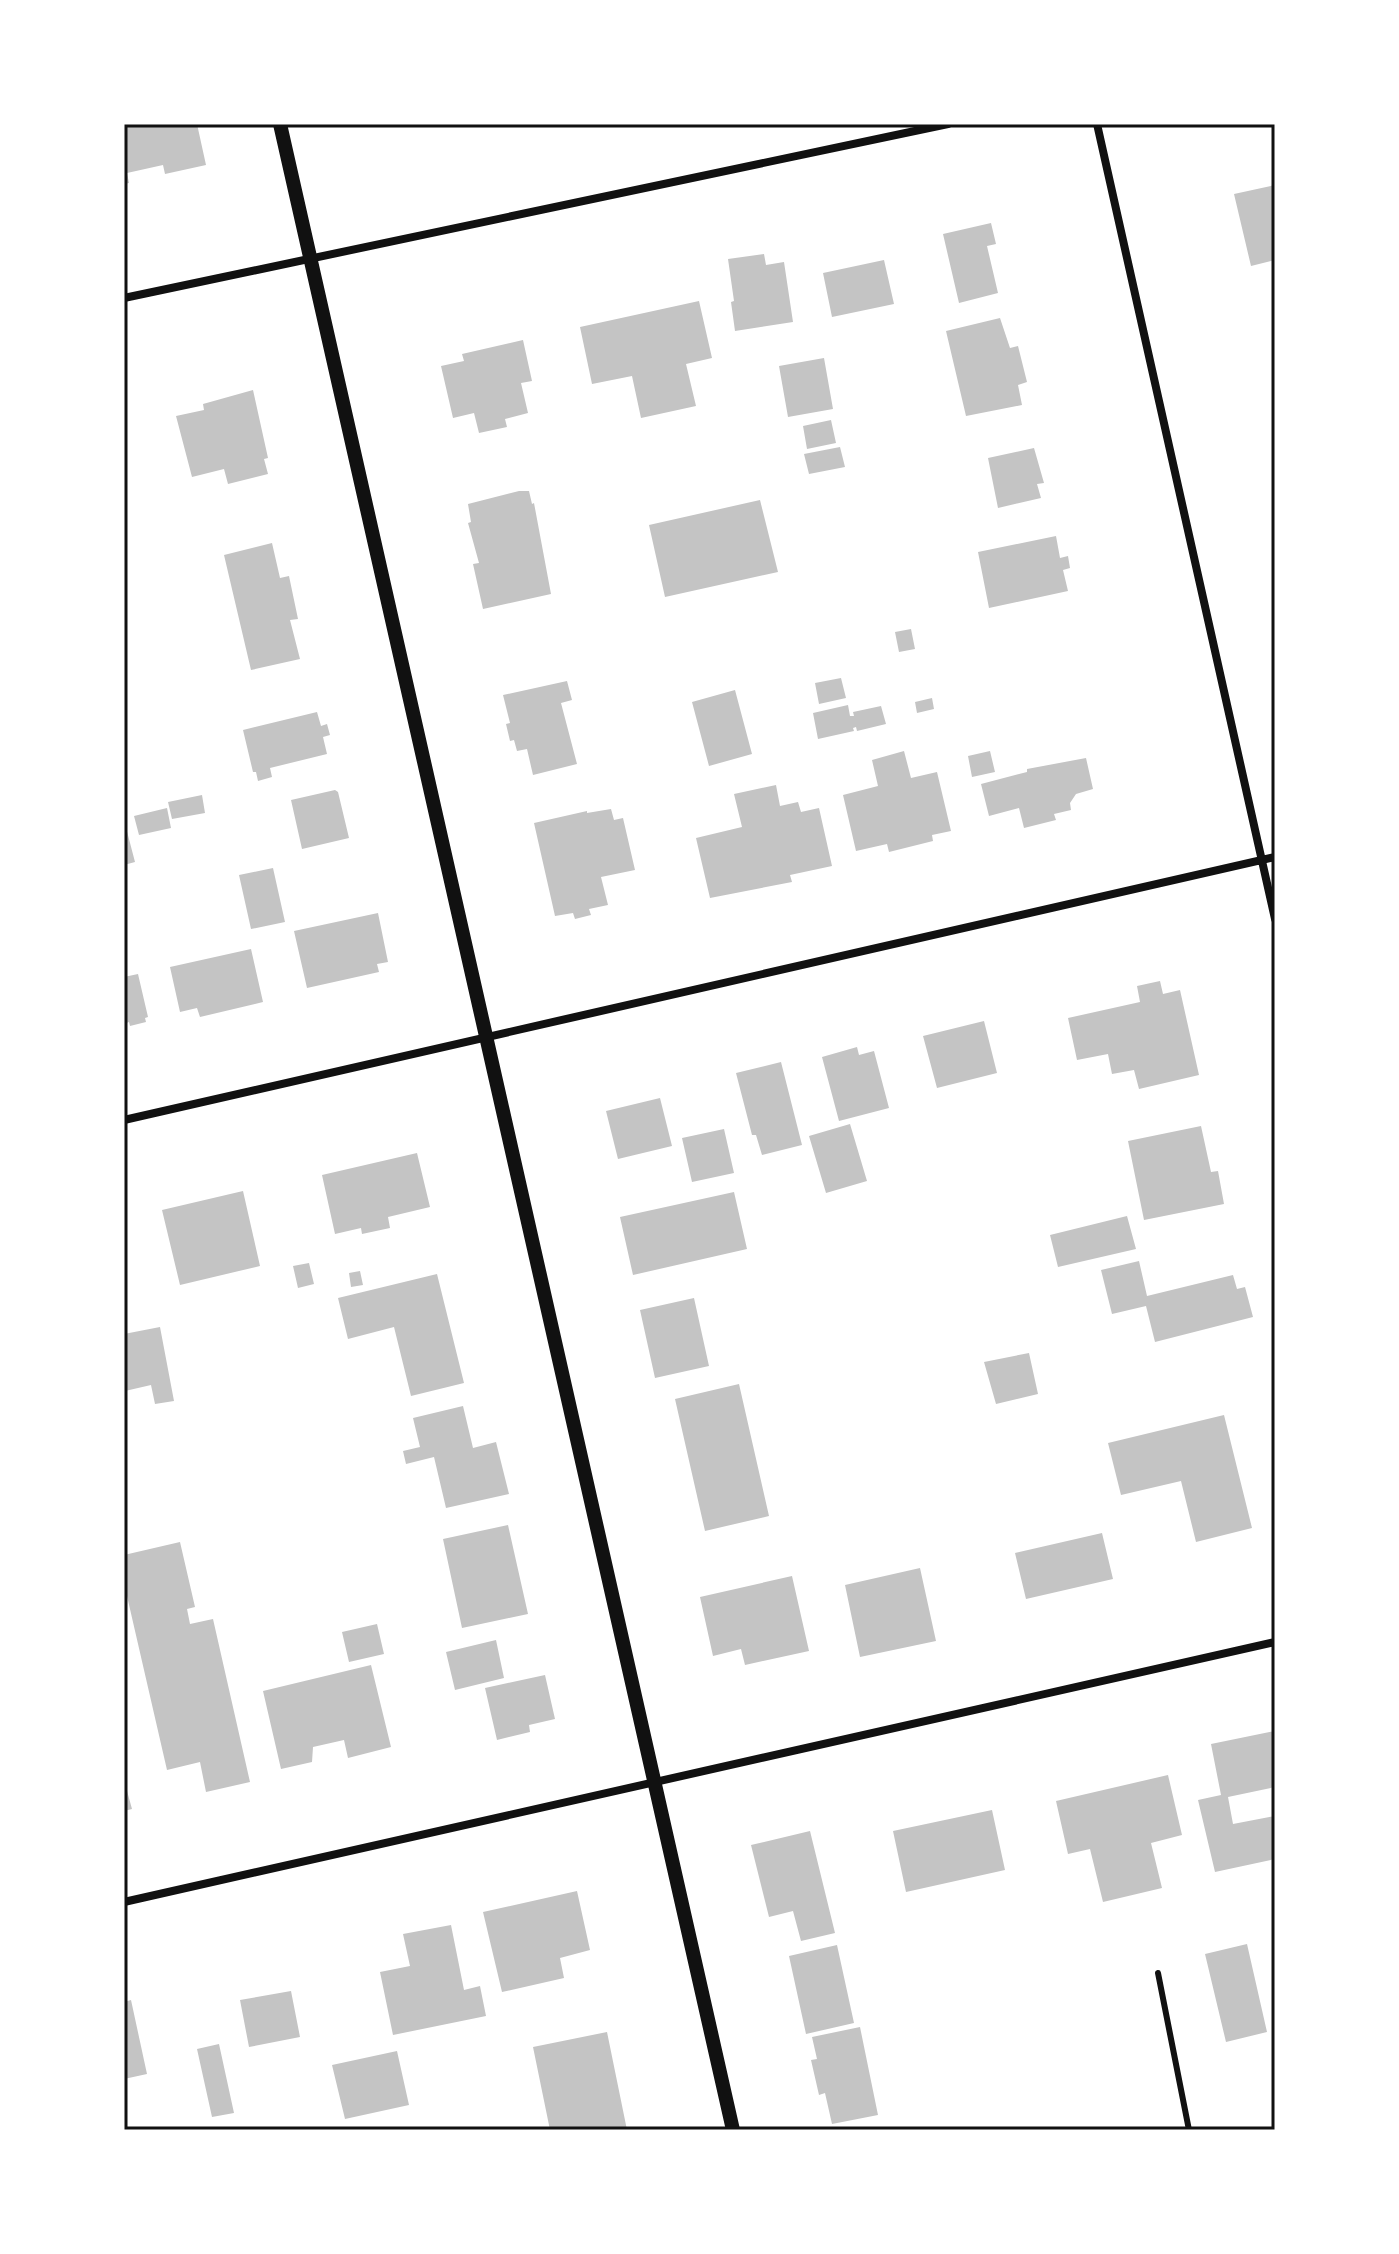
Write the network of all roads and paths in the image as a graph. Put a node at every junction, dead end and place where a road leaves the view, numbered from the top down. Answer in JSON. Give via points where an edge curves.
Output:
{"nodes":[{"id":1,"x":280,"y":124,"type":"edge"},
{"id":2,"x":948,"y":124,"type":"edge"},
{"id":3,"x":1097,"y":124,"type":"edge"},
{"id":4,"x":309,"y":258,"type":"junction"},
{"id":5,"x":124,"y":298,"type":"edge"},
{"id":6,"x":1275,"y":857,"type":"edge"},
{"id":7,"x":1262,"y":860,"type":"junction"},
{"id":8,"x":1275,"y":919,"type":"edge"},
{"id":9,"x":485,"y":1037,"type":"junction"},
{"id":10,"x":124,"y":1120,"type":"edge"},
{"id":11,"x":1275,"y":1642,"type":"edge"},
{"id":12,"x":653,"y":1782,"type":"junction"},
{"id":13,"x":124,"y":1902,"type":"edge"},
{"id":14,"x":1158,"y":1973,"type":"dead end"},
{"id":15,"x":733,"y":2130,"type":"edge"},
{"id":16,"x":1189,"y":2130,"type":"edge"}],
"edges":[{"from":1,"to":4,"type":"street"},
{"from":2,"to":4,"type":"street"},
{"from":3,"to":7,"type":"street"},
{"from":4,"to":5,"type":"street"},
{"from":4,"to":9,"type":"street"},
{"from":6,"to":7,"type":"street"},
{"from":7,"to":8,"type":"street"},
{"from":7,"to":9,"type":"street"},
{"from":9,"to":10,"type":"street"},
{"from":9,"to":12,"type":"street"},
{"from":11,"to":12,"type":"street"},
{"from":12,"to":13,"type":"street"},
{"from":12,"to":15,"type":"street"},
{"from":14,"to":16,"type":"lane"}]}
